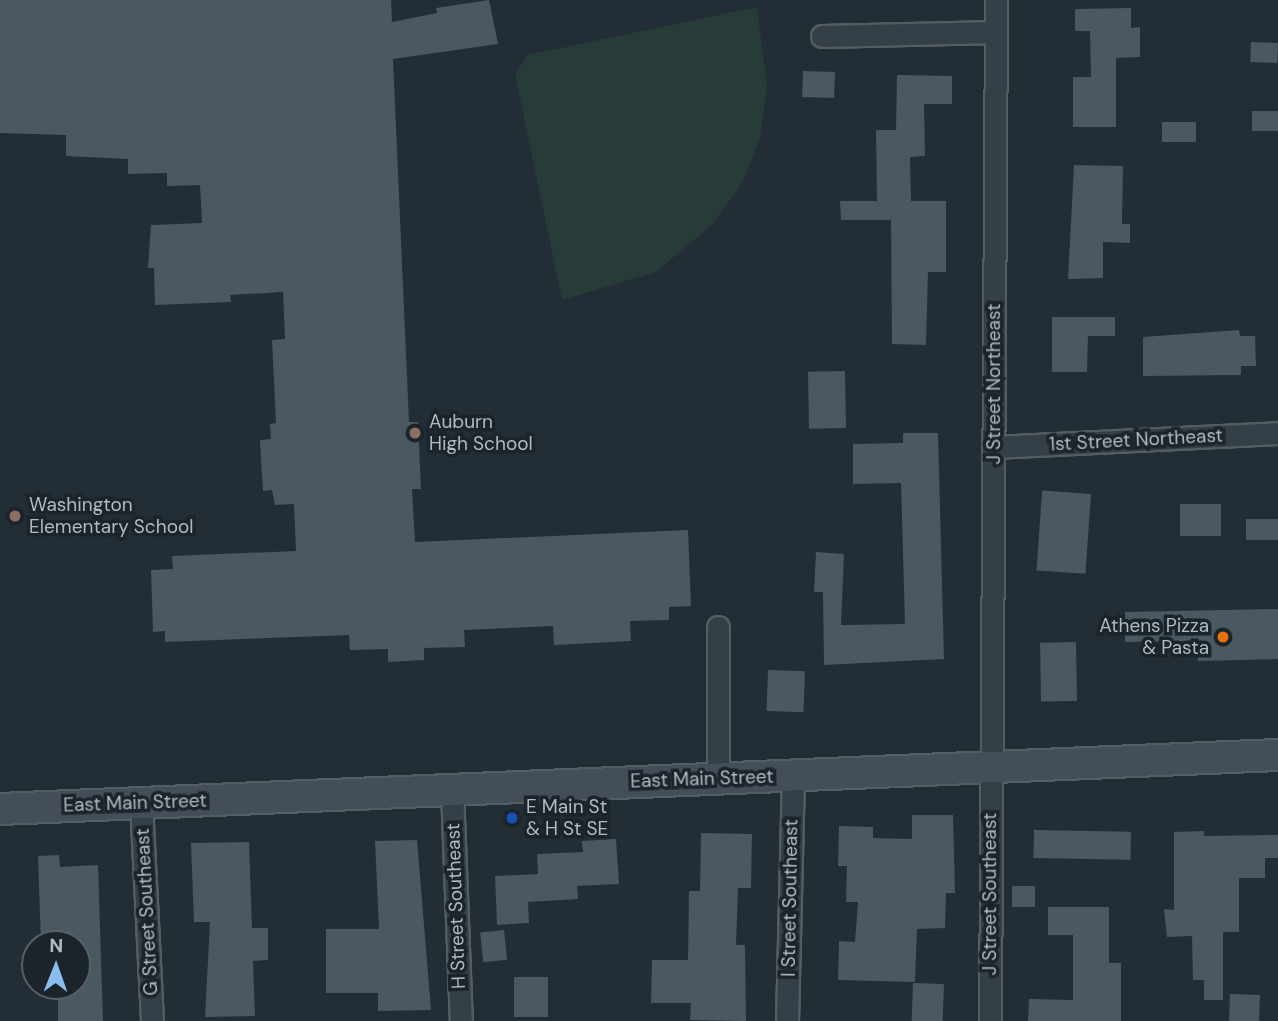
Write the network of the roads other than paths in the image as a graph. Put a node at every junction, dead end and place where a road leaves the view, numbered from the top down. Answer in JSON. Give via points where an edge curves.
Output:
{"nodes":[{"id":1,"x":996,"y":0,"type":"edge"},
{"id":2,"x":996,"y":32,"type":"junction"},
{"id":3,"x":822,"y":36,"type":"dead end"},
{"id":4,"x":1278,"y":433,"type":"edge"},
{"id":5,"x":994,"y":447,"type":"junction"},
{"id":6,"x":718,"y":627,"type":"dead end"},
{"id":7,"x":1278,"y":755,"type":"edge"},
{"id":8,"x":990,"y":768,"type":"junction"},
{"id":9,"x":793,"y":776,"type":"junction"},
{"id":10,"x":718,"y":779,"type":"junction"},
{"id":11,"x":452,"y":790,"type":"junction"},
{"id":12,"x":141,"y":803,"type":"junction"},
{"id":13,"x":0,"y":809,"type":"edge"},
{"id":14,"x":152,"y":1021,"type":"edge"},
{"id":15,"x":461,"y":1021,"type":"edge"},
{"id":16,"x":787,"y":1021,"type":"edge"},
{"id":17,"x":990,"y":1021,"type":"edge"}],
"edges":[{"from":1,"to":2,"type":"street","name":"J Street Northeast"},
{"from":2,"to":3,"type":"street"},
{"from":2,"to":5,"type":"street","name":"J Street Northeast"},
{"from":4,"to":5,"type":"street","name":"1st Street Northeast"},
{"from":5,"to":8,"type":"street","name":"J Street Northeast"},
{"from":6,"to":10,"type":"street"},
{"from":7,"to":8,"type":"main road","name":"East Main Street"},
{"from":8,"to":9,"type":"main road","name":"East Main Street"},
{"from":8,"to":17,"type":"street","name":"J Street Southeast"},
{"from":9,"to":10,"type":"main road","name":"East Main Street"},
{"from":9,"to":16,"type":"street","name":"I Street Southeast"},
{"from":10,"to":11,"type":"main road","name":"East Main Street"},
{"from":11,"to":12,"type":"main road","name":"East Main Street"},
{"from":11,"to":15,"type":"street","name":"H Street Southeast"},
{"from":12,"to":13,"type":"main road","name":"East Main Street"},
{"from":12,"to":14,"type":"street","name":"G Street Southeast"}]}
